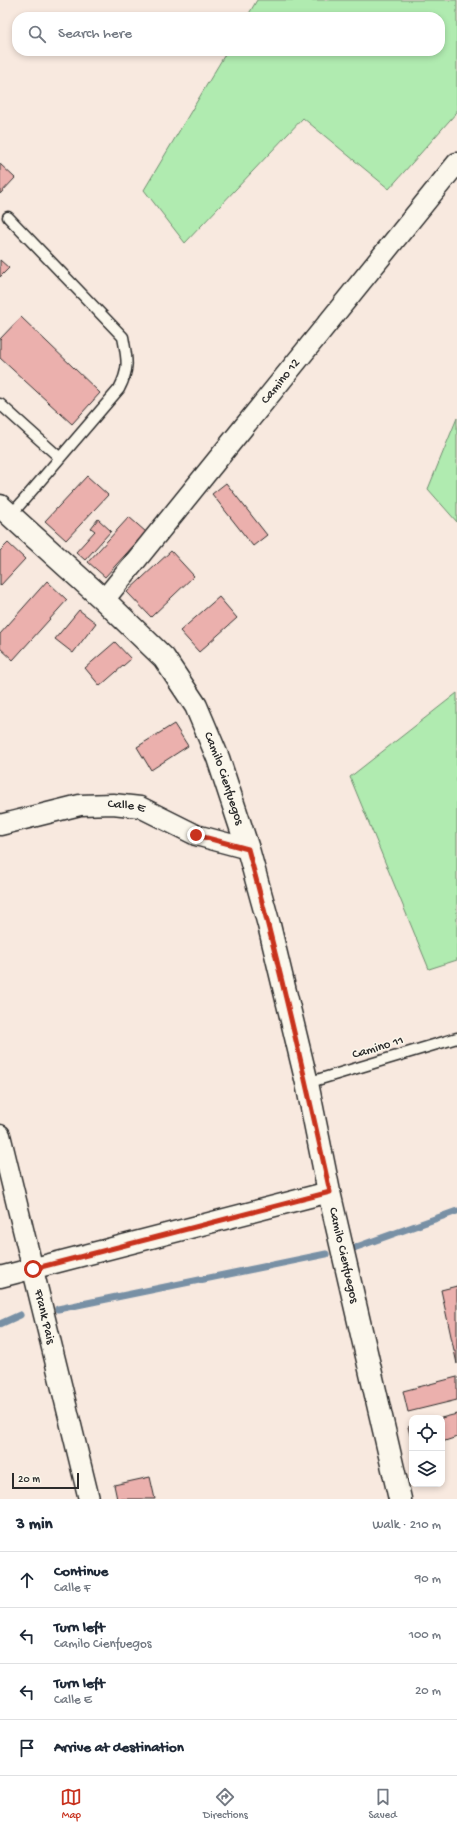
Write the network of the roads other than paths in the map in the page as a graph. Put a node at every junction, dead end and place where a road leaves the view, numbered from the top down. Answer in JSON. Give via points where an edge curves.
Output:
{"nodes":[{"id":1,"x":457,"y":163,"type":"edge"},
{"id":2,"x":8,"y":217,"type":"dead end"},
{"id":3,"x":0,"y":404,"type":"edge"},
{"id":4,"x":60,"y":458,"type":"junction"},
{"id":5,"x":5,"y":511,"type":"edge"},
{"id":6,"x":104,"y":600,"type":"junction"},
{"id":7,"x":0,"y":825,"type":"edge"},
{"id":8,"x":248,"y":849,"type":"junction"},
{"id":9,"x":457,"y":1038,"type":"edge"},
{"id":10,"x":307,"y":1083,"type":"junction"},
{"id":11,"x":0,"y":1135,"type":"edge"},
{"id":12,"x":330,"y":1192,"type":"junction"},
{"id":13,"x":33,"y":1269,"type":"junction"},
{"id":14,"x":0,"y":1277,"type":"edge"},
{"id":15,"x":89,"y":1499,"type":"edge"},
{"id":16,"x":400,"y":1499,"type":"edge"}],
"edges":[{"from":1,"to":6,"type":"street","name":"Camino 12"},
{"from":2,"to":4,"type":"lane","via":[[123,337],[127,360],[126,375],[119,389]]},
{"from":3,"to":4,"type":"lane"},
{"from":4,"to":5,"type":"lane"},
{"from":5,"to":6,"type":"street","name":"Camilo Cienfuegos"},
{"from":6,"to":8,"type":"street","name":"Camilo Cienfuegos","via":[[164,658],[196,706],[218,758]]},
{"from":7,"to":8,"type":"street","name":"Calle E","via":[[80,805],[113,804],[140,807],[196,835]]},
{"from":8,"to":10,"type":"street","name":"Camilo Cienfuegos"},
{"from":9,"to":10,"type":"lane","name":"Camino 11"},
{"from":10,"to":12,"type":"street","name":"Camilo Cienfuegos"},
{"from":11,"to":13,"type":"street","name":"Frank Pais"},
{"from":12,"to":13,"type":"street"},
{"from":12,"to":16,"type":"street","name":"Camilo Cienfuegos"},
{"from":13,"to":14,"type":"street"},
{"from":13,"to":15,"type":"street","name":"Frank Pais"}]}
